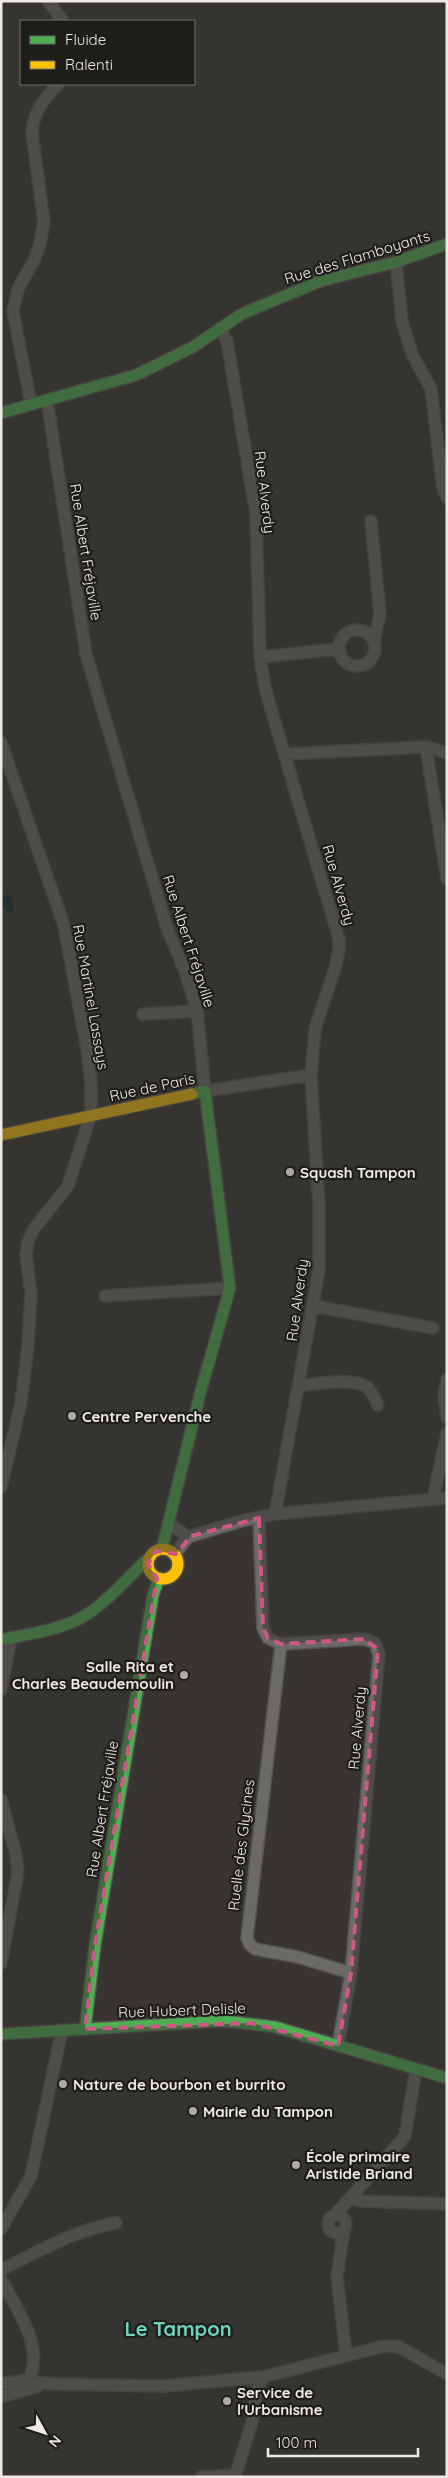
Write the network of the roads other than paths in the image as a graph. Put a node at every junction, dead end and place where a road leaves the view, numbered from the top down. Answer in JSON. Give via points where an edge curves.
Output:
{"nodes":[{"id":1,"x":48,"y":1,"type":"edge"},
{"id":2,"x":62,"y":20,"type":"edge"},
{"id":3,"x":57,"y":85,"type":"edge"},
{"id":4,"x":447,"y":244,"type":"edge"},
{"id":5,"x":396,"y":262,"type":"junction"},
{"id":6,"x":220,"y":328,"type":"junction"},
{"id":7,"x":46,"y":400,"type":"junction"},
{"id":8,"x":32,"y":404,"type":"junction"},
{"id":9,"x":1,"y":413,"type":"edge"},
{"id":10,"x":447,"y":498,"type":"edge"},
{"id":11,"x":371,"y":521,"type":"dead end"},
{"id":12,"x":374,"y":641,"type":"junction"},
{"id":13,"x":339,"y":649,"type":"junction"},
{"id":14,"x":260,"y":657,"type":"junction"},
{"id":15,"x":1,"y":742,"type":"edge"},
{"id":16,"x":426,"y":747,"type":"junction"},
{"id":17,"x":447,"y":753,"type":"edge"},
{"id":18,"x":284,"y":754,"type":"junction"},
{"id":19,"x":13,"y":775,"type":"junction"},
{"id":20,"x":1,"y":777,"type":"edge"},
{"id":21,"x":447,"y":879,"type":"edge"},
{"id":22,"x":197,"y":1012,"type":"junction"},
{"id":23,"x":143,"y":1014,"type":"dead end"},
{"id":24,"x":311,"y":1076,"type":"junction"},
{"id":25,"x":205,"y":1091,"type":"junction"},
{"id":26,"x":91,"y":1115,"type":"junction"},
{"id":27,"x":1,"y":1135,"type":"edge"},
{"id":28,"x":230,"y":1288,"type":"junction"},
{"id":29,"x":105,"y":1296,"type":"dead end"},
{"id":30,"x":313,"y":1306,"type":"junction"},
{"id":31,"x":434,"y":1328,"type":"dead end"},
{"id":32,"x":447,"y":1380,"type":"edge"},
{"id":33,"x":299,"y":1386,"type":"junction"},
{"id":34,"x":378,"y":1405,"type":"dead end"},
{"id":35,"x":447,"y":1418,"type":"edge"},
{"id":36,"x":447,"y":1434,"type":"edge"},
{"id":37,"x":1,"y":1487,"type":"edge"},
{"id":38,"x":447,"y":1498,"type":"edge"},
{"id":39,"x":433,"y":1499,"type":"junction"},
{"id":40,"x":275,"y":1514,"type":"junction"},
{"id":41,"x":259,"y":1518,"type":"junction"},
{"id":42,"x":169,"y":1523,"type":"junction"},
{"id":43,"x":187,"y":1536,"type":"junction"},
{"id":44,"x":169,"y":1551,"type":"junction"},
{"id":45,"x":152,"y":1570,"type":"junction"},
{"id":46,"x":6,"y":1639,"type":"edge"},
{"id":47,"x":281,"y":1644,"type":"junction"},
{"id":48,"x":1,"y":1690,"type":"edge"},
{"id":49,"x":1,"y":1798,"type":"edge"},
{"id":50,"x":1,"y":1963,"type":"edge"},
{"id":51,"x":351,"y":1973,"type":"junction"},
{"id":52,"x":85,"y":2029,"type":"junction"},
{"id":53,"x":62,"y":2030,"type":"junction"},
{"id":54,"x":1,"y":2034,"type":"edge"},
{"id":55,"x":338,"y":2046,"type":"junction"},
{"id":56,"x":416,"y":2069,"type":"junction"},
{"id":57,"x":446,"y":2075,"type":"edge"},
{"id":58,"x":351,"y":2198,"type":"junction"},
{"id":59,"x":447,"y":2204,"type":"edge"},
{"id":60,"x":335,"y":2215,"type":"junction"},
{"id":61,"x":116,"y":2223,"type":"dead end"},
{"id":62,"x":1,"y":2229,"type":"edge"},
{"id":63,"x":330,"y":2229,"type":"junction"},
{"id":64,"x":344,"y":2230,"type":"junction"},
{"id":65,"x":339,"y":2257,"type":"junction"},
{"id":66,"x":1,"y":2270,"type":"edge"},
{"id":67,"x":1,"y":2279,"type":"edge"},
{"id":68,"x":346,"y":2355,"type":"junction"},
{"id":69,"x":447,"y":2374,"type":"edge"},
{"id":70,"x":262,"y":2377,"type":"junction"},
{"id":71,"x":26,"y":2382,"type":"junction"},
{"id":72,"x":1,"y":2384,"type":"edge"},
{"id":73,"x":44,"y":2384,"type":"junction"},
{"id":74,"x":1,"y":2397,"type":"edge"},
{"id":75,"x":235,"y":2476,"type":"edge"},
{"id":76,"x":201,"y":2477,"type":"edge"}],
"edges":[{"from":1,"to":2,"type":"street"},
{"from":3,"to":8,"type":"street","via":[[41,103],[33,120],[44,222],[37,252],[18,289],[13,311]]},
{"from":4,"to":5,"type":"street","name":"Rue des Flamboyants"},
{"from":5,"to":6,"type":"street","name":"Rue des Flamboyants","via":[[312,285],[258,307]]},
{"from":5,"to":10,"type":"street","via":[[402,321],[412,354],[430,389]]},
{"from":6,"to":7,"type":"street","name":"Rue des Flamboyants","via":[[193,346],[136,375]]},
{"from":6,"to":14,"type":"street","name":"Rue Alverdy","via":[[227,341],[256,514]]},
{"from":7,"to":8,"type":"street","name":"Rue des Flamboyants"},
{"from":7,"to":22,"type":"street","name":"Rue Albert Fréjaville","via":[[86,654],[167,928]]},
{"from":8,"to":9,"type":"street","name":"Rue des Flamboyants"},
{"from":11,"to":12,"type":"street","via":[[380,615]]},
{"from":12,"to":13,"type":"street","via":[[362,630],[353,630],[343,636]]},
{"from":12,"to":13,"type":"street","via":[[376,649],[371,660],[359,666],[345,662]]},
{"from":13,"to":14,"type":"street"},
{"from":14,"to":18,"type":"street","name":"Rue Alverdy","via":[[266,692]]},
{"from":15,"to":19,"type":"street","name":"Rue Martinel Lassays"},
{"from":16,"to":17,"type":"street"},
{"from":16,"to":18,"type":"street"},
{"from":16,"to":21,"type":"street"},
{"from":18,"to":24,"type":"street","name":"Rue Alverdy","via":[[339,939],[335,969],[315,1029]]},
{"from":19,"to":20,"type":"street"},
{"from":19,"to":26,"type":"street","name":"Rue Martinel Lassays","via":[[64,926],[86,1049]]},
{"from":22,"to":23,"type":"street"},
{"from":22,"to":25,"type":"street","name":"Rue Albert Fréjaville"},
{"from":24,"to":25,"type":"street","name":"Rue de Paris"},
{"from":24,"to":30,"type":"street","name":"Rue Alverdy","via":[[319,1205],[319,1270]]},
{"from":25,"to":26,"type":"street","name":"Rue de Paris"},
{"from":25,"to":28,"type":"street","name":"Rue Albert Fréjaville"},
{"from":26,"to":27,"type":"street","name":"Rue de Paris"},
{"from":26,"to":37,"type":"street","name":"Rue Martinel Lassays","via":[[68,1186],[33,1230],[28,1242],[26,1255],[31,1293],[28,1345],[21,1403]]},
{"from":28,"to":29,"type":"street"},
{"from":28,"to":42,"type":"street","name":"Rue Albert Fréjaville"},
{"from":30,"to":31,"type":"street"},
{"from":30,"to":33,"type":"street","name":"Rue Alverdy"},
{"from":32,"to":35,"type":"street","via":[[444,1396]]},
{"from":33,"to":34,"type":"street","via":[[360,1384],[368,1388]]},
{"from":33,"to":40,"type":"street","name":"Rue Alverdy"},
{"from":36,"to":39,"type":"street"},
{"from":38,"to":39,"type":"street"},
{"from":39,"to":40,"type":"street"},
{"from":40,"to":41,"type":"street"},
{"from":41,"to":43,"type":"street"},
{"from":41,"to":47,"type":"street","via":[[264,1634]]},
{"from":42,"to":43,"type":"street"},
{"from":42,"to":44,"type":"street","name":"Rue Albert Fréjaville"},
{"from":43,"to":44,"type":"street"},
{"from":44,"to":45,"type":"street","via":[[152,1554]]},
{"from":44,"to":45,"type":"street","via":[[177,1562],[176,1570],[169,1577]]},
{"from":45,"to":46,"type":"street","via":[[133,1571],[101,1604],[81,1618]]},
{"from":45,"to":52,"type":"street","name":"Rue Albert Fréjaville","via":[[156,1582],[95,1945]]},
{"from":46,"to":48,"type":"street"},
{"from":47,"to":51,"type":"street","name":"Ruelle des Glycines","via":[[247,1938],[255,1949],[298,1957]]},
{"from":47,"to":51,"type":"street","name":"Rue Alverdy","via":[[364,1639],[375,1643],[379,1655]]},
{"from":49,"to":50,"type":"street","via":[[18,1872]]},
{"from":51,"to":55,"type":"street","name":"Rue Alverdy"},
{"from":52,"to":53,"type":"street","name":"Rue Hubert Delisle"},
{"from":52,"to":55,"type":"street","name":"Rue Hubert Delisle","via":[[250,2022]]},
{"from":53,"to":54,"type":"street","name":"Rue Hubert Delisle"},
{"from":53,"to":62,"type":"street","via":[[31,2176]]},
{"from":55,"to":56,"type":"street","name":"Rue Hubert Delisle"},
{"from":56,"to":57,"type":"street","name":"Rue Hubert Delisle"},
{"from":56,"to":58,"type":"street","via":[[406,2136]]},
{"from":58,"to":59,"type":"street"},
{"from":58,"to":60,"type":"street"},
{"from":60,"to":63,"type":"street","via":[[328,2221]]},
{"from":60,"to":64,"type":"street","via":[[345,2219]]},
{"from":61,"to":66,"type":"street","via":[[76,2233]]},
{"from":63,"to":64,"type":"street","via":[[336,2232]]},
{"from":63,"to":65,"type":"street"},
{"from":64,"to":65,"type":"street"},
{"from":65,"to":68,"type":"street","via":[[338,2286]]},
{"from":67,"to":71,"type":"street","via":[[33,2345],[35,2360]]},
{"from":68,"to":69,"type":"street","via":[[396,2346]]},
{"from":68,"to":70,"type":"street"},
{"from":70,"to":73,"type":"street","via":[[164,2386]]},
{"from":70,"to":75,"type":"street"},
{"from":71,"to":72,"type":"street"},
{"from":71,"to":73,"type":"street"},
{"from":73,"to":74,"type":"street"},
{"from":75,"to":76,"type":"street"}]}
